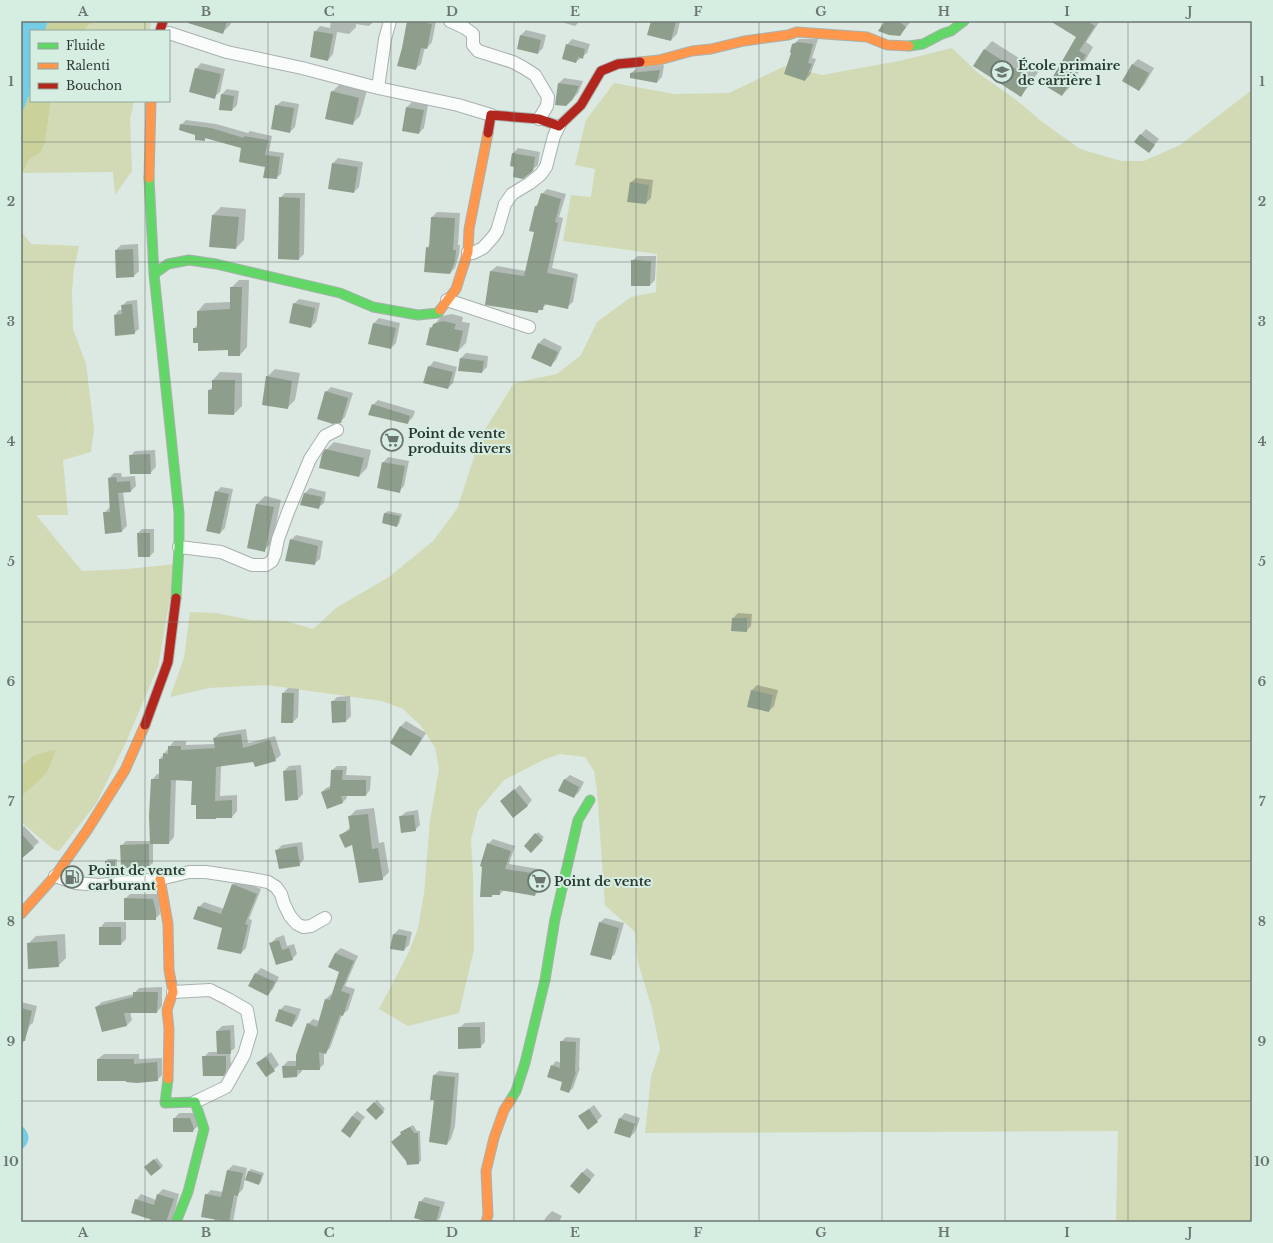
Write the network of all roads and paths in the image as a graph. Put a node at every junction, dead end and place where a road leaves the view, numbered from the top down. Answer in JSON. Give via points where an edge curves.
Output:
{"nodes":[{"id":1,"x":390,"y":21,"type":"edge"},
{"id":2,"x":450,"y":21,"type":"edge"},
{"id":3,"x":964,"y":21,"type":"edge"},
{"id":4,"x":170,"y":32,"type":"edge"},
{"id":5,"x":378,"y":88,"type":"junction"},
{"id":6,"x":151,"y":102,"type":"edge"},
{"id":7,"x":491,"y":115,"type":"junction"},
{"id":8,"x":539,"y":119,"type":"junction"},
{"id":9,"x":559,"y":126,"type":"junction"},
{"id":10,"x":468,"y":252,"type":"junction"},
{"id":11,"x":154,"y":274,"type":"junction"},
{"id":12,"x":447,"y":300,"type":"junction"},
{"id":13,"x":529,"y":327,"type":"dead end"},
{"id":14,"x":337,"y":430,"type":"dead end"},
{"id":15,"x":179,"y":547,"type":"junction"},
{"id":16,"x":590,"y":800,"type":"dead end"},
{"id":17,"x":55,"y":876,"type":"junction"},
{"id":18,"x":160,"y":879,"type":"junction"},
{"id":19,"x":21,"y":914,"type":"edge"},
{"id":20,"x":325,"y":918,"type":"dead end"},
{"id":21,"x":173,"y":992,"type":"junction"},
{"id":22,"x":195,"y":1102,"type":"junction"},
{"id":23,"x":176,"y":1222,"type":"edge"},
{"id":24,"x":486,"y":1222,"type":"edge"}],
"edges":[{"from":1,"to":5,"type":"street"},
{"from":2,"to":8,"type":"street","via":[[473,34],[473,45],[478,51],[513,62],[535,75],[548,97],[547,106]]},
{"from":3,"to":9,"type":"main road","via":[[952,31],[924,44],[887,45],[867,37],[797,32],[692,51],[659,60],[618,64],[601,71],[581,105]]},
{"from":4,"to":5,"type":"street","via":[[227,52]]},
{"from":5,"to":7,"type":"street","via":[[458,105]]},
{"from":6,"to":11,"type":"main road","via":[[149,178]]},
{"from":7,"to":8,"type":"main road"},
{"from":7,"to":10,"type":"main road","via":[[469,229]]},
{"from":8,"to":9,"type":"main road"},
{"from":9,"to":10,"type":"street","via":[[546,167],[541,174],[507,200],[493,237],[482,248]]},
{"from":10,"to":12,"type":"main road","via":[[456,289]]},
{"from":11,"to":12,"type":"main road","via":[[168,264],[189,260],[216,264],[340,293],[373,307],[418,315],[438,313]]},
{"from":11,"to":15,"type":"main road","via":[[179,513]]},
{"from":12,"to":13,"type":"street"},
{"from":14,"to":15,"type":"street","via":[[324,436],[310,459],[288,512],[272,561],[266,565],[252,564],[221,552]]},
{"from":15,"to":17,"type":"main road","via":[[168,662],[148,719],[125,770]]},
{"from":16,"to":24,"type":"main road","via":[[578,820],[525,1063],[516,1091],[504,1110],[494,1138],[486,1171]]},
{"from":17,"to":18,"type":"street","via":[[76,883],[98,885]]},
{"from":17,"to":19,"type":"main road"},
{"from":18,"to":20,"type":"street","via":[[189,872],[206,872],[268,882],[276,886],[282,894],[284,904],[297,924],[303,927],[311,926]]},
{"from":18,"to":21,"type":"main road","via":[[168,924],[169,970]]},
{"from":21,"to":22,"type":"main road","via":[[167,1010],[168,1078],[165,1103]]},
{"from":21,"to":22,"type":"street","via":[[210,990],[247,1010],[251,1032],[244,1055],[226,1087]]},
{"from":22,"to":23,"type":"main road","via":[[204,1129],[188,1192]]}]}
